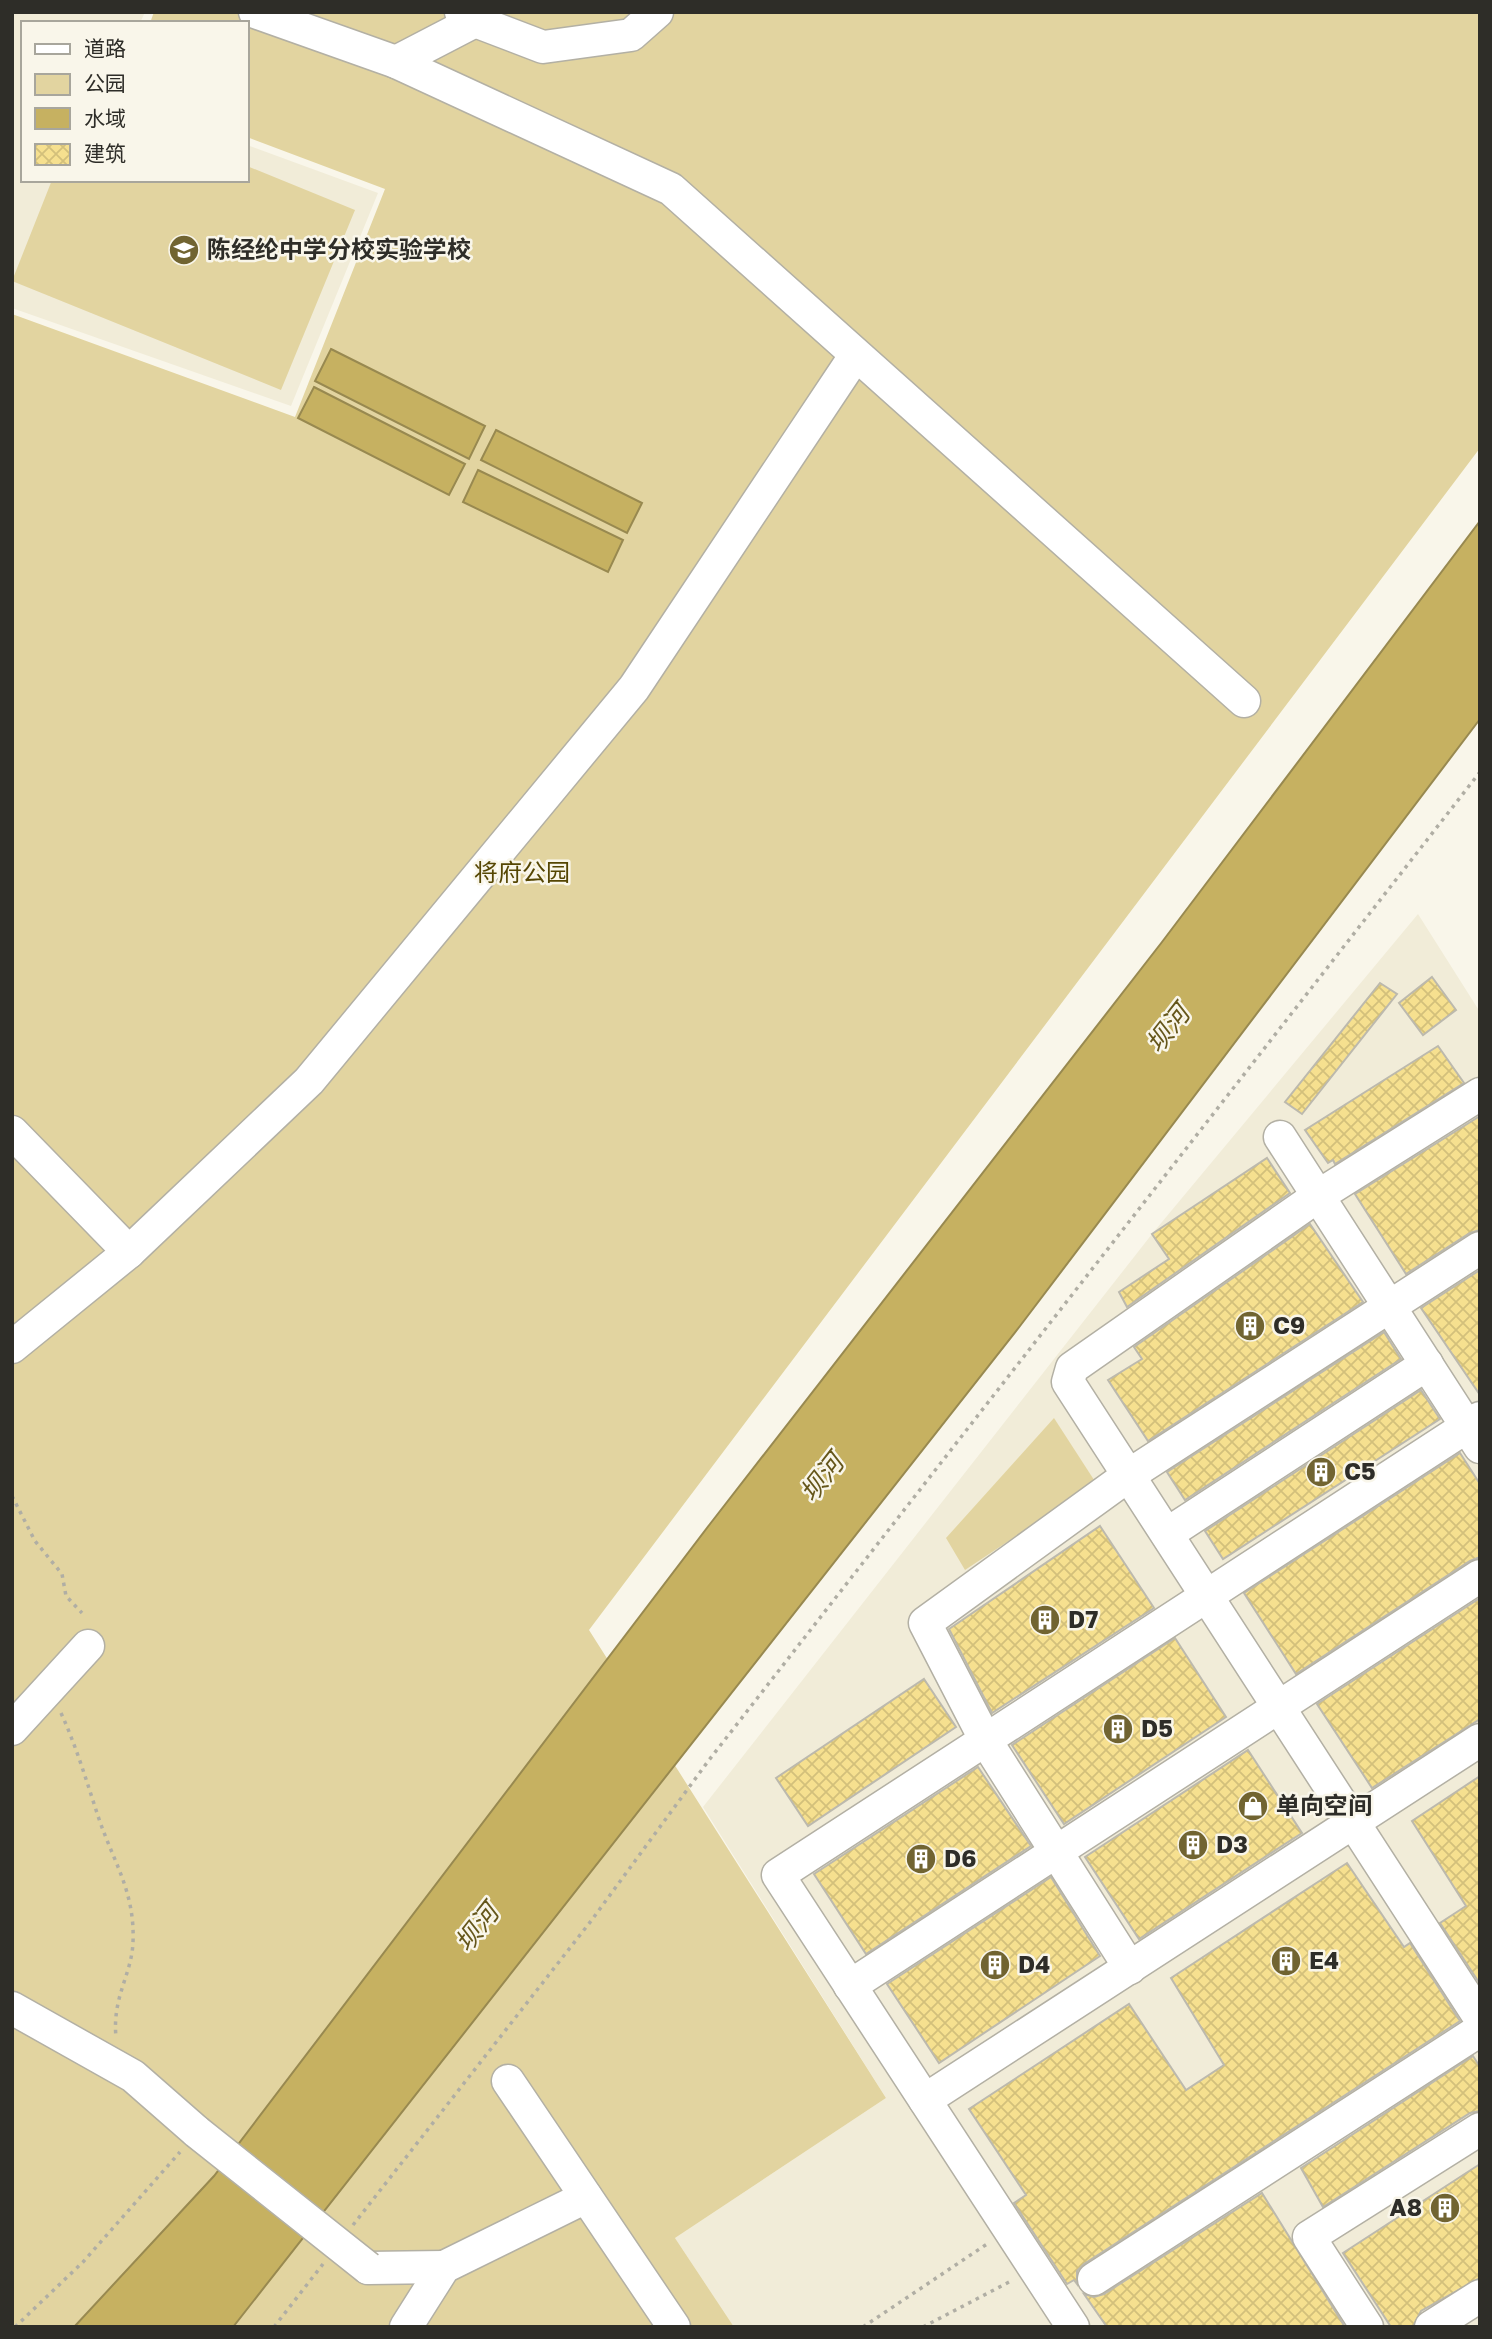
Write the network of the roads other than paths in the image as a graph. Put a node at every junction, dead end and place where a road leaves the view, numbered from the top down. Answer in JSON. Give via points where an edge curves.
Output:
{"nodes":[{"id":1,"x":255,"y":12,"type":"edge"},
{"id":2,"x":657,"y":12,"type":"edge"},
{"id":3,"x":468,"y":17,"type":"edge"},
{"id":4,"x":396,"y":62,"type":"junction"},
{"id":5,"x":855,"y":356,"type":"junction"},
{"id":6,"x":1244,"y":701,"type":"dead end"},
{"id":7,"x":1480,"y":1094,"type":"edge"},
{"id":8,"x":12,"y":1132,"type":"edge"},
{"id":9,"x":1280,"y":1137,"type":"dead end"},
{"id":10,"x":1318,"y":1196,"type":"junction"},
{"id":11,"x":1480,"y":1248,"type":"edge"},
{"id":12,"x":129,"y":1252,"type":"junction"},
{"id":13,"x":1390,"y":1307,"type":"junction"},
{"id":14,"x":12,"y":1347,"type":"edge"},
{"id":15,"x":1427,"y":1364,"type":"junction"},
{"id":16,"x":1476,"y":1431,"type":"edge"},
{"id":17,"x":1129,"y":1475,"type":"junction"},
{"id":18,"x":1167,"y":1534,"type":"junction"},
{"id":19,"x":1480,"y":1576,"type":"edge"},
{"id":20,"x":1207,"y":1598,"type":"junction"},
{"id":21,"x":88,"y":1646,"type":"dead end"},
{"id":22,"x":1277,"y":1707,"type":"junction"},
{"id":23,"x":12,"y":1728,"type":"edge"},
{"id":24,"x":1480,"y":1740,"type":"edge"},
{"id":25,"x":986,"y":1741,"type":"junction"},
{"id":26,"x":1352,"y":1823,"type":"junction"},
{"id":27,"x":1056,"y":1851,"type":"junction"},
{"id":28,"x":1130,"y":1968,"type":"junction"},
{"id":29,"x":850,"y":1986,"type":"junction"},
{"id":30,"x":12,"y":2008,"type":"edge"},
{"id":31,"x":1480,"y":2018,"type":"edge"},
{"id":32,"x":1480,"y":2030,"type":"edge"},
{"id":33,"x":509,"y":2081,"type":"dead end"},
{"id":34,"x":925,"y":2100,"type":"junction"},
{"id":35,"x":1480,"y":2129,"type":"edge"},
{"id":36,"x":586,"y":2196,"type":"junction"},
{"id":37,"x":444,"y":2267,"type":"junction"},
{"id":38,"x":1094,"y":2279,"type":"dead end"},
{"id":39,"x":1480,"y":2296,"type":"edge"},
{"id":40,"x":406,"y":2327,"type":"edge"},
{"id":41,"x":674,"y":2327,"type":"edge"},
{"id":42,"x":1073,"y":2327,"type":"edge"},
{"id":43,"x":1367,"y":2327,"type":"edge"},
{"id":44,"x":1431,"y":2327,"type":"edge"}],
"edges":[{"from":1,"to":4,"type":"lane"},
{"from":2,"to":3,"type":"lane","via":[[631,35],[543,47]]},
{"from":3,"to":4,"type":"lane"},
{"from":4,"to":5,"type":"lane","via":[[671,189]]},
{"from":5,"to":6,"type":"lane"},
{"from":5,"to":12,"type":"lane","via":[[634,688],[309,1081]]},
{"from":7,"to":10,"type":"lane"},
{"from":8,"to":12,"type":"lane"},
{"from":9,"to":10,"type":"lane"},
{"from":10,"to":13,"type":"lane"},
{"from":10,"to":17,"type":"lane","via":[[1072,1368],[1068,1382]]},
{"from":11,"to":13,"type":"lane"},
{"from":12,"to":14,"type":"lane"},
{"from":13,"to":15,"type":"lane"},
{"from":13,"to":17,"type":"lane"},
{"from":15,"to":16,"type":"lane"},
{"from":15,"to":18,"type":"lane"},
{"from":16,"to":20,"type":"lane"},
{"from":17,"to":18,"type":"lane"},
{"from":17,"to":25,"type":"lane","via":[[925,1623]]},
{"from":18,"to":20,"type":"lane"},
{"from":19,"to":22,"type":"lane"},
{"from":20,"to":22,"type":"lane"},
{"from":20,"to":25,"type":"lane"},
{"from":21,"to":23,"type":"lane"},
{"from":22,"to":26,"type":"lane"},
{"from":22,"to":27,"type":"lane"},
{"from":24,"to":26,"type":"lane"},
{"from":25,"to":27,"type":"lane"},
{"from":25,"to":29,"type":"lane","via":[[778,1875]]},
{"from":26,"to":28,"type":"lane"},
{"from":26,"to":31,"type":"lane"},
{"from":27,"to":28,"type":"lane"},
{"from":27,"to":29,"type":"lane"},
{"from":28,"to":34,"type":"lane"},
{"from":29,"to":34,"type":"lane"},
{"from":30,"to":37,"type":"lane","bridge":true,"via":[[133,2076],[369,2268]]},
{"from":32,"to":38,"type":"lane"},
{"from":33,"to":36,"type":"lane"},
{"from":34,"to":42,"type":"lane"},
{"from":35,"to":43,"type":"lane","via":[[1309,2237]]},
{"from":36,"to":37,"type":"lane"},
{"from":36,"to":41,"type":"lane"},
{"from":37,"to":40,"type":"lane"},
{"from":39,"to":44,"type":"lane"}]}
